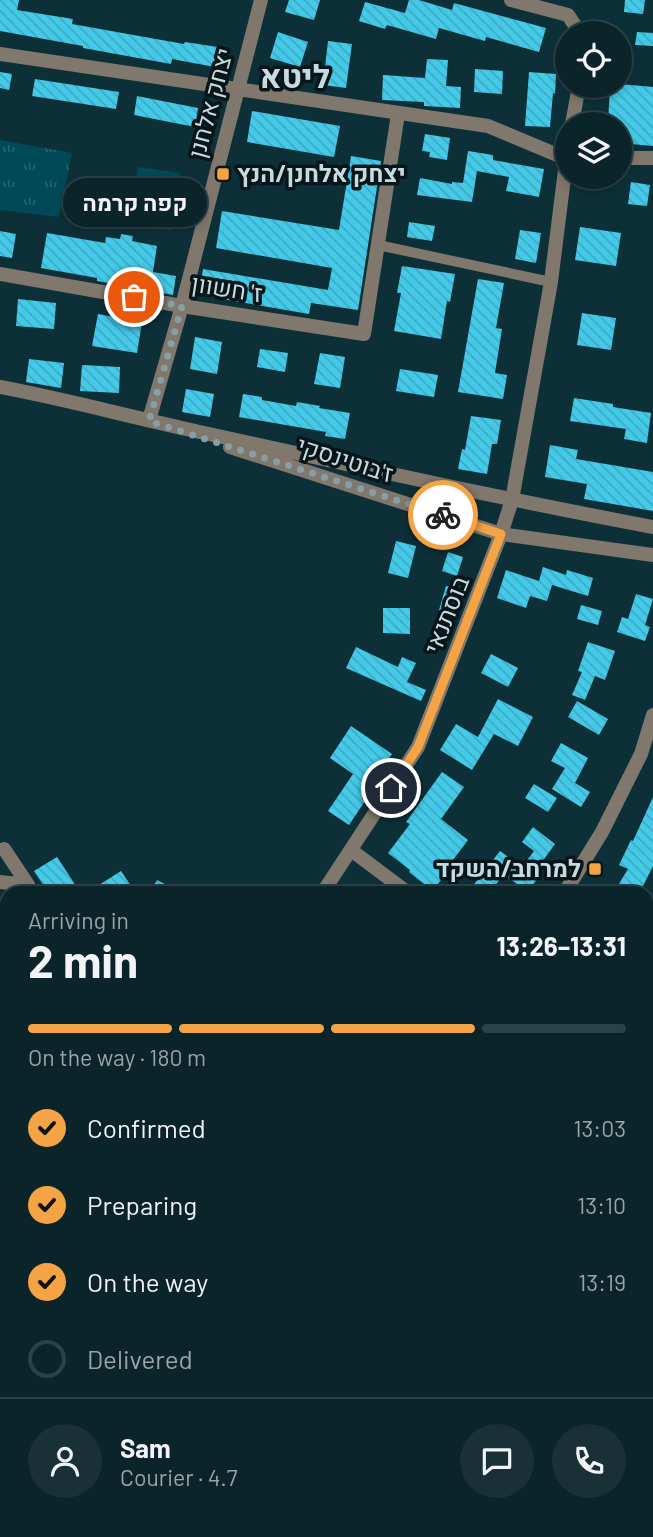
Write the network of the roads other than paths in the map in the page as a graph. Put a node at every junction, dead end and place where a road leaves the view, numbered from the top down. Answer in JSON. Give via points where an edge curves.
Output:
{"nodes":[{"id":1,"x":261,"y":0,"type":"edge"},
{"id":2,"x":511,"y":0,"type":"edge"},
{"id":3,"x":572,"y":21,"type":"edge"},
{"id":4,"x":0,"y":54,"type":"edge"},
{"id":5,"x":237,"y":90,"type":"junction"},
{"id":6,"x":398,"y":114,"type":"junction"},
{"id":7,"x":555,"y":152,"type":"edge"},
{"id":8,"x":632,"y":158,"type":"edge"},
{"id":9,"x":653,"y":158,"type":"edge"},
{"id":10,"x":563,"y":189,"type":"edge"},
{"id":11,"x":378,"y":245,"type":"junction"},
{"id":12,"x":0,"y":274,"type":"edge"},
{"id":13,"x":551,"y":282,"type":"junction"},
{"id":14,"x":182,"y":306,"type":"junction"},
{"id":15,"x":0,"y":387,"type":"edge"},
{"id":16,"x":149,"y":421,"type":"junction"},
{"id":17,"x":512,"y":500,"type":"junction"},
{"id":18,"x":653,"y":527,"type":"edge"},
{"id":19,"x":501,"y":534,"type":"junction"},
{"id":20,"x":653,"y":555,"type":"edge"},
{"id":21,"x":653,"y":715,"type":"edge"},
{"id":22,"x":4,"y":849,"type":"dead end"},
{"id":23,"x":351,"y":850,"type":"junction"},
{"id":24,"x":28,"y":886,"type":"edge"},
{"id":25,"x":327,"y":886,"type":"edge"},
{"id":26,"x":399,"y":886,"type":"edge"},
{"id":27,"x":569,"y":886,"type":"edge"}],
"edges":[{"from":1,"to":5,"type":"street","name":"יצחק אלחנן"},
{"from":2,"to":3,"type":"street","via":[[568,15]]},
{"from":4,"to":5,"type":"street"},
{"from":5,"to":6,"type":"street"},
{"from":5,"to":14,"type":"street","name":"יצחק אלחנן"},
{"from":6,"to":7,"type":"street","via":[[488,126]]},
{"from":6,"to":11,"type":"street"},
{"from":8,"to":9,"type":"street"},
{"from":10,"to":13,"type":"street","name":"בוסתנאי"},
{"from":11,"to":13,"type":"street"},
{"from":11,"to":14,"type":"street","name":"ז' חשוון","via":[[364,334]]},
{"from":12,"to":14,"type":"street","name":"ז' חשוון"},
{"from":13,"to":17,"type":"street","name":"בוסתנאי"},
{"from":14,"to":16,"type":"street","name":"יצחק אלחנן"},
{"from":15,"to":16,"type":"street","name":"ז'בוטינסקי"},
{"from":16,"to":17,"type":"street","name":"ז'בוטינסקי"},
{"from":16,"to":19,"type":"street","name":"ז'בוטינסקי"},
{"from":17,"to":18,"type":"street","name":"ז'בוטינסקי"},
{"from":17,"to":19,"type":"street","name":"בוסתנאי"},
{"from":19,"to":20,"type":"street","name":"ז'בוטינסקי"},
{"from":19,"to":23,"type":"street","name":"בוסתנאי","via":[[418,747]]},
{"from":21,"to":27,"type":"street","via":[[641,754]]},
{"from":22,"to":24,"type":"street"},
{"from":23,"to":25,"type":"street","name":"בוסתנאי"},
{"from":23,"to":26,"type":"street"}]}
